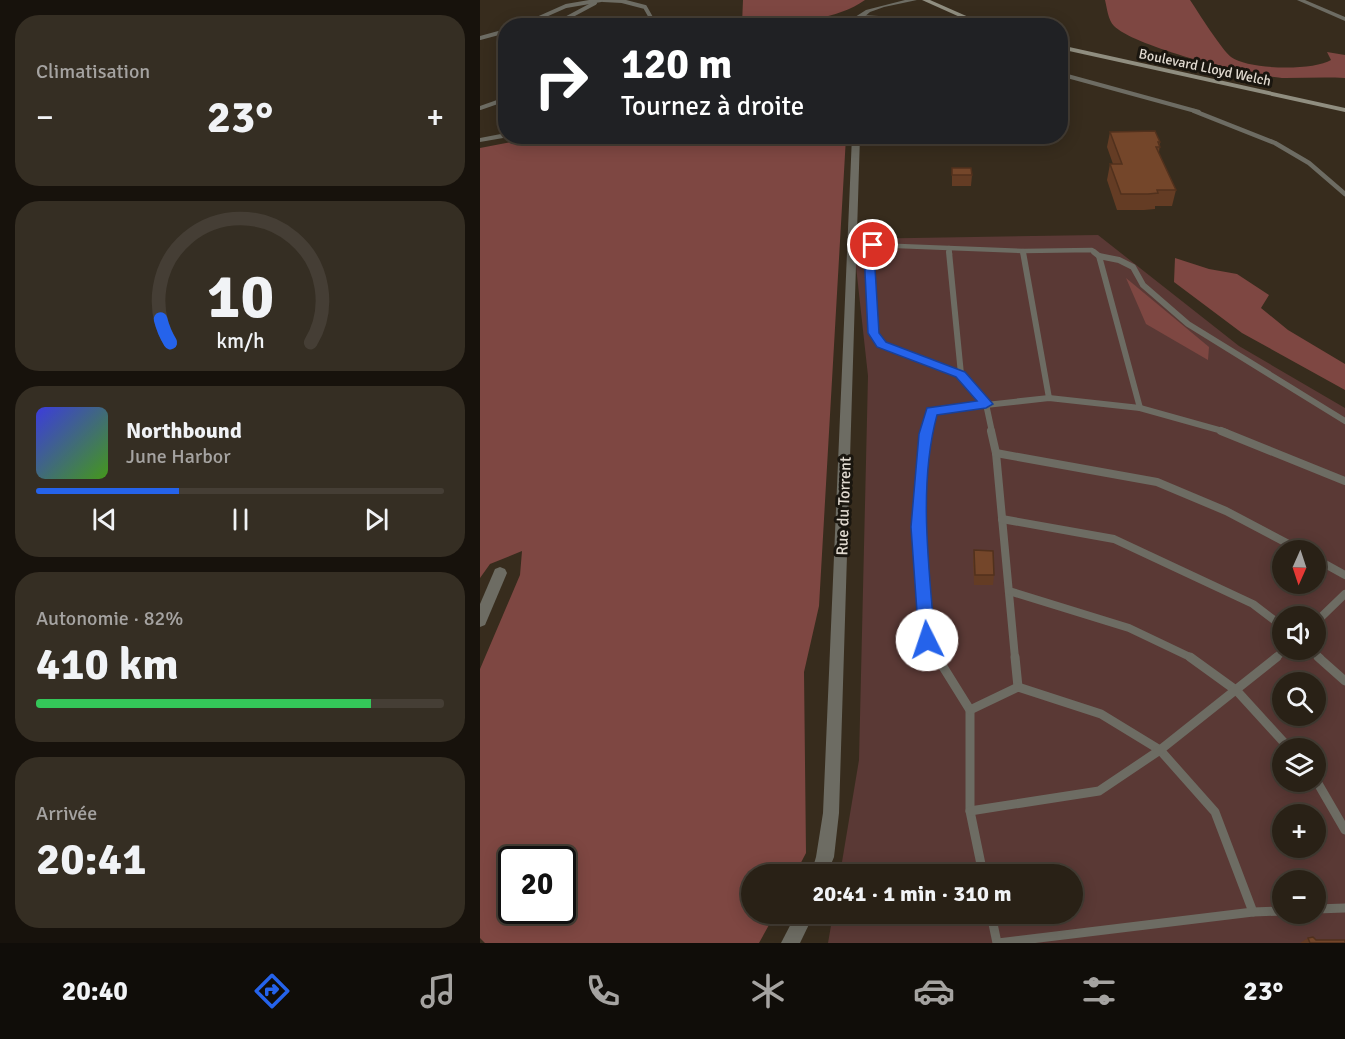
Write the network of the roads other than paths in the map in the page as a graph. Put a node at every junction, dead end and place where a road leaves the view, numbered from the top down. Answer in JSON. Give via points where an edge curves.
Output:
{"nodes":[{"id":1,"x":602,"y":0,"type":"edge"},
{"id":2,"x":914,"y":0,"type":"edge"},
{"id":3,"x":925,"y":0,"type":"edge"},
{"id":4,"x":1300,"y":0,"type":"edge"},
{"id":5,"x":860,"y":17,"type":"joint"},
{"id":6,"x":539,"y":18,"type":"edge"},
{"id":7,"x":567,"y":18,"type":"edge"},
{"id":8,"x":651,"y":18,"type":"edge"},
{"id":9,"x":879,"y":18,"type":"edge"},
{"id":10,"x":967,"y":18,"type":"edge"},
{"id":11,"x":1345,"y":19,"type":"edge"},
{"id":12,"x":498,"y":33,"type":"edge"},
{"id":13,"x":480,"y":38,"type":"edge"},
{"id":14,"x":1068,"y":49,"type":"edge"},
{"id":15,"x":1068,"y":76,"type":"edge"},
{"id":16,"x":498,"y":102,"type":"edge"},
{"id":17,"x":480,"y":108,"type":"edge"},
{"id":18,"x":1345,"y":110,"type":"edge"},
{"id":19,"x":498,"y":137,"type":"edge"},
{"id":20,"x":480,"y":140,"type":"edge"},
{"id":21,"x":856,"y":144,"type":"edge"},
{"id":22,"x":1345,"y":195,"type":"edge"},
{"id":23,"x":949,"y":248,"type":"junction"},
{"id":24,"x":1023,"y":251,"type":"junction"},
{"id":25,"x":1099,"y":256,"type":"junction"},
{"id":26,"x":961,"y":374,"type":"junction"},
{"id":27,"x":1049,"y":399,"type":"junction"},
{"id":28,"x":986,"y":404,"type":"junction"},
{"id":29,"x":1140,"y":408,"type":"junction"},
{"id":30,"x":1345,"y":421,"type":"edge"},
{"id":31,"x":996,"y":453,"type":"junction"},
{"id":32,"x":1345,"y":481,"type":"edge"},
{"id":33,"x":1002,"y":519,"type":"junction"},
{"id":34,"x":1282,"y":540,"type":"edge"},
{"id":35,"x":1326,"y":565,"type":"edge"},
{"id":36,"x":500,"y":573,"type":"dead end"},
{"id":37,"x":1345,"y":575,"type":"edge"},
{"id":38,"x":1009,"y":591,"type":"junction"},
{"id":39,"x":1345,"y":594,"type":"edge"},
{"id":40,"x":1326,"y":612,"type":"edge"},
{"id":41,"x":1272,"y":618,"type":"edge"},
{"id":42,"x":480,"y":621,"type":"edge"},
{"id":43,"x":1273,"y":660,"type":"edge"},
{"id":44,"x":1322,"y":660,"type":"edge"},
{"id":45,"x":1345,"y":681,"type":"edge"},
{"id":46,"x":1018,"y":687,"type":"junction"},
{"id":47,"x":1237,"y":690,"type":"junction"},
{"id":48,"x":970,"y":710,"type":"junction"},
{"id":49,"x":1279,"y":738,"type":"edge"},
{"id":50,"x":1160,"y":750,"type":"junction"},
{"id":51,"x":1323,"y":792,"type":"edge"},
{"id":52,"x":970,"y":812,"type":"junction"},
{"id":53,"x":1345,"y":830,"type":"edge"},
{"id":54,"x":823,"y":864,"type":"edge"},
{"id":55,"x":981,"y":864,"type":"edge"},
{"id":56,"x":1345,"y":908,"type":"edge"},
{"id":57,"x":1326,"y":909,"type":"edge"},
{"id":58,"x":1272,"y":911,"type":"edge"},
{"id":59,"x":1253,"y":912,"type":"junction"},
{"id":60,"x":800,"y":924,"type":"edge"},
{"id":61,"x":993,"y":924,"type":"edge"},
{"id":62,"x":790,"y":943,"type":"edge"},
{"id":63,"x":998,"y":943,"type":"edge"}],
"edges":[{"from":1,"to":6,"type":"lane","via":[[566,6]]},
{"from":1,"to":7,"type":"lane"},
{"from":1,"to":8,"type":"lane","via":[[645,7]]},
{"from":2,"to":5,"type":"street","via":[[883,6]]},
{"from":3,"to":10,"type":"main road"},
{"from":4,"to":11,"type":"street"},
{"from":5,"to":9,"type":"lane"},
{"from":12,"to":13,"type":"lane"},
{"from":14,"to":18,"type":"main road","name":"Boulevard Lloyd Welch"},
{"from":15,"to":22,"type":"lane","via":[[1208,115],[1260,136],[1304,160]]},
{"from":16,"to":17,"type":"lane"},
{"from":19,"to":20,"type":"street"},
{"from":21,"to":54,"type":"street","name":"Rue du Torrent","via":[[831,813]]},
{"from":23,"to":24,"type":"lane"},
{"from":23,"to":26,"type":"lane"},
{"from":23,"to":26,"type":"lane","via":[[873,245],[869,252],[874,333],[881,345]]},
{"from":24,"to":25,"type":"lane","via":[[1092,250]]},
{"from":24,"to":27,"type":"lane"},
{"from":25,"to":29,"type":"lane"},
{"from":25,"to":30,"type":"lane","via":[[1133,267],[1143,285],[1188,324]]},
{"from":26,"to":28,"type":"lane"},
{"from":27,"to":28,"type":"lane"},
{"from":27,"to":29,"type":"lane"},
{"from":28,"to":31,"type":"lane"},
{"from":28,"to":48,"type":"lane","via":[[931,411],[925,434],[918,527],[927,640]]},
{"from":29,"to":32,"type":"lane","via":[[1229,433]]},
{"from":31,"to":33,"type":"lane"},
{"from":31,"to":34,"type":"lane","via":[[1157,482],[1226,510]]},
{"from":33,"to":38,"type":"lane"},
{"from":33,"to":41,"type":"lane","via":[[1114,539],[1253,604]]},
{"from":35,"to":37,"type":"lane"},
{"from":36,"to":42,"type":"street"},
{"from":38,"to":46,"type":"lane"},
{"from":38,"to":47,"type":"lane","via":[[1106,617],[1175,646]]},
{"from":39,"to":40,"type":"lane"},
{"from":43,"to":47,"type":"lane"},
{"from":44,"to":45,"type":"lane"},
{"from":46,"to":48,"type":"lane"},
{"from":46,"to":50,"type":"lane","via":[[1101,714]]},
{"from":47,"to":49,"type":"lane"},
{"from":47,"to":50,"type":"lane"},
{"from":48,"to":52,"type":"lane"},
{"from":50,"to":52,"type":"lane","via":[[1099,791]]},
{"from":50,"to":59,"type":"lane","via":[[1215,812]]},
{"from":51,"to":53,"type":"lane"},
{"from":52,"to":55,"type":"lane"},
{"from":56,"to":57,"type":"lane"},
{"from":58,"to":59,"type":"lane"},
{"from":59,"to":63,"type":"lane"},
{"from":60,"to":62,"type":"street"},
{"from":61,"to":63,"type":"lane"}]}
